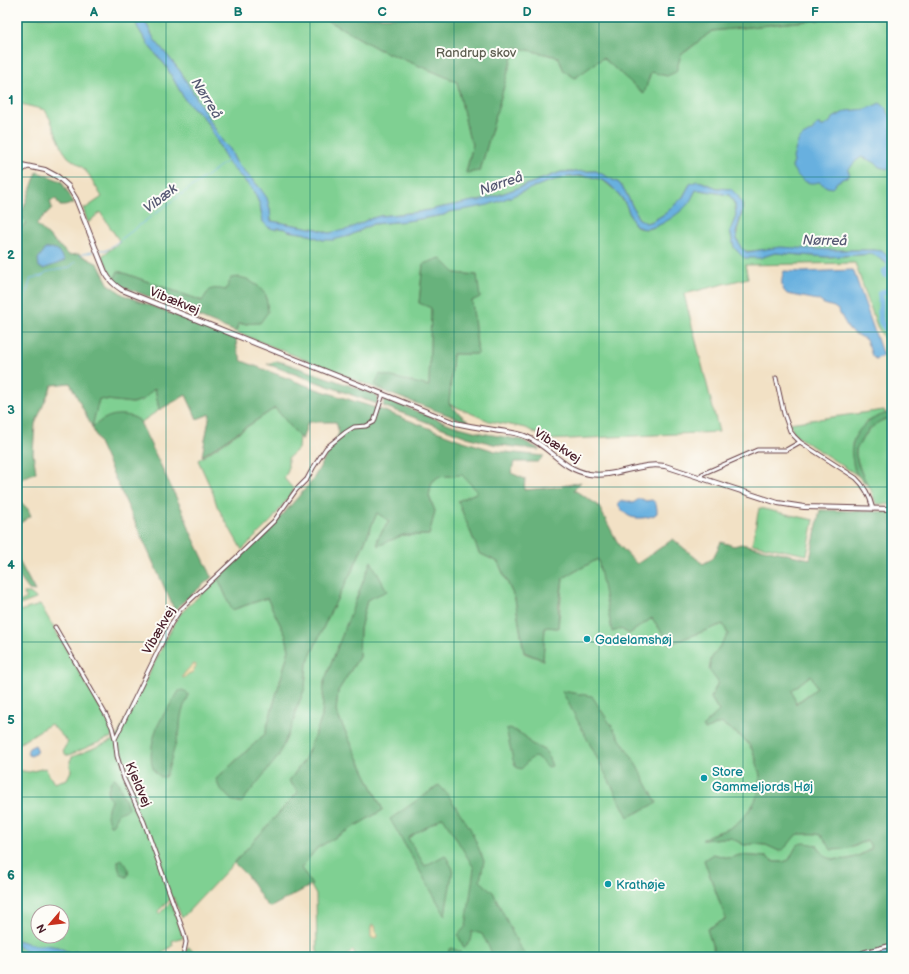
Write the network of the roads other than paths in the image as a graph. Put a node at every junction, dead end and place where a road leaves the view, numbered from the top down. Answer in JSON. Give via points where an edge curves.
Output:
{"nodes":[{"id":1,"x":17,"y":165,"type":"edge"},
{"id":2,"x":29,"y":166,"type":"junction"},
{"id":3,"x":20,"y":172,"type":"junction"},
{"id":4,"x":17,"y":180,"type":"edge"},
{"id":5,"x":776,"y":378,"type":"dead end"},
{"id":6,"x":383,"y":394,"type":"junction"},
{"id":7,"x":800,"y":442,"type":"junction"},
{"id":8,"x":701,"y":477,"type":"junction"},
{"id":9,"x":872,"y":509,"type":"junction"},
{"id":10,"x":892,"y":509,"type":"edge"},
{"id":11,"x":55,"y":627,"type":"dead end"},
{"id":12,"x":115,"y":739,"type":"junction"},
{"id":13,"x":892,"y":945,"type":"edge"},
{"id":14,"x":183,"y":957,"type":"edge"},
{"id":15,"x":853,"y":957,"type":"edge"}],
"edges":[{"from":1,"to":2,"type":"street","name":"Vibækvej"},
{"from":1,"to":3,"type":"street"},
{"from":2,"to":3,"type":"street"},
{"from":2,"to":6,"type":"street","name":"Vibækvej","via":[[45,170],[68,186],[76,199],[105,272],[115,286]]},
{"from":3,"to":4,"type":"street"},
{"from":5,"to":7,"type":"street","via":[[790,430]]},
{"from":6,"to":8,"type":"street","name":"Vibækvej","via":[[455,423],[526,437],[537,442],[564,464],[582,473],[602,475],[646,466],[665,466]]},
{"from":6,"to":12,"type":"street","name":"Vibækvej","via":[[374,422],[354,427],[326,448],[307,479],[274,521],[180,610]]},
{"from":7,"to":8,"type":"street","via":[[786,450],[757,450],[702,474]]},
{"from":7,"to":9,"type":"street","via":[[856,478],[868,494]]},
{"from":8,"to":9,"type":"street","name":"Vibækvej","via":[[778,503],[804,507]]},
{"from":9,"to":10,"type":"street","name":"Vibækvej"},
{"from":11,"to":12,"type":"street","name":"Kjeldvej","via":[[106,715]]},
{"from":12,"to":14,"type":"street","name":"Kjeldvej","via":[[124,779],[144,822],[184,933],[186,942]]},
{"from":13,"to":15,"type":"street"}]}
